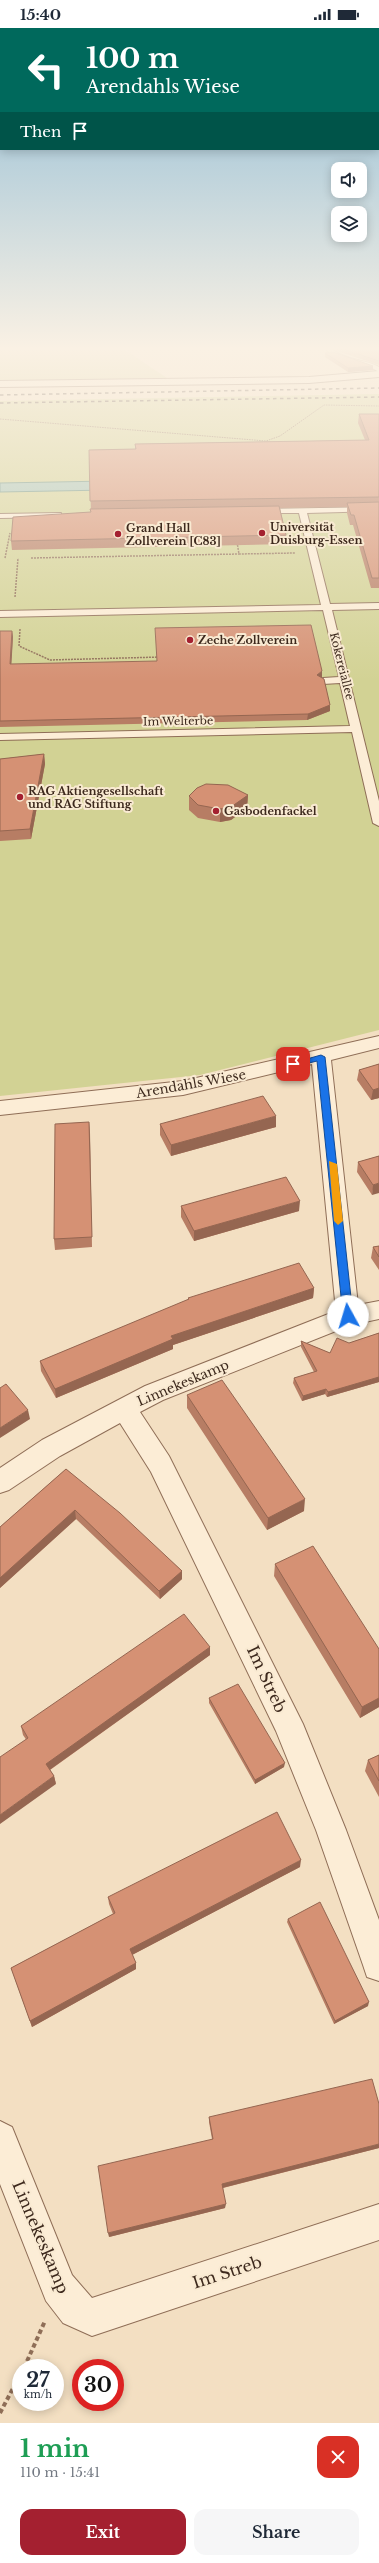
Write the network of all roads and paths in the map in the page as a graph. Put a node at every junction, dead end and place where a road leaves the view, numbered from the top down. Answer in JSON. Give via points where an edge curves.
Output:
{"nodes":[{"id":1,"x":379,"y":509,"type":"edge"},
{"id":2,"x":302,"y":511,"type":"junction"},
{"id":3,"x":248,"y":512,"type":"edge"},
{"id":4,"x":67,"y":515,"type":"edge"},
{"id":5,"x":0,"y":516,"type":"edge"},
{"id":6,"x":10,"y":534,"type":"edge"},
{"id":7,"x":237,"y":540,"type":"edge"},
{"id":8,"x":313,"y":553,"type":"junction"},
{"id":9,"x":239,"y":554,"type":"junction"},
{"id":10,"x":5,"y":558,"type":"dead end"},
{"id":11,"x":18,"y":558,"type":"dead end"},
{"id":12,"x":31,"y":558,"type":"dead end"},
{"id":13,"x":379,"y":606,"type":"edge"},
{"id":14,"x":327,"y":608,"type":"junction"},
{"id":15,"x":0,"y":614,"type":"edge"},
{"id":16,"x":17,"y":614,"type":"junction"},
{"id":17,"x":167,"y":657,"type":"edge"},
{"id":18,"x":50,"y":660,"type":"junction"},
{"id":19,"x":50,"y":664,"type":"edge"},
{"id":20,"x":346,"y":680,"type":"junction"},
{"id":21,"x":323,"y":681,"type":"edge"},
{"id":22,"x":357,"y":729,"type":"junction"},
{"id":23,"x":0,"y":737,"type":"edge"},
{"id":24,"x":379,"y":823,"type":"edge"},
{"id":25,"x":379,"y":1042,"type":"edge"},
{"id":26,"x":321,"y":1057,"type":"junction"},
{"id":27,"x":0,"y":1108,"type":"edge"},
{"id":28,"x":379,"y":1310,"type":"edge"},
{"id":29,"x":348,"y":1316,"type":"junction"},
{"id":30,"x":124,"y":1408,"type":"junction"},
{"id":31,"x":0,"y":1482,"type":"edge"},
{"id":32,"x":379,"y":1964,"type":"edge"},
{"id":33,"x":0,"y":2139,"type":"edge"},
{"id":34,"x":379,"y":2222,"type":"edge"},
{"id":35,"x":68,"y":2299,"type":"junction"},
{"id":36,"x":30,"y":2359,"type":"edge"},
{"id":37,"x":12,"y":2390,"type":"edge"},
{"id":38,"x":0,"y":2413,"type":"edge"}],
"edges":[{"from":1,"to":2,"type":"lane"},
{"from":2,"to":3,"type":"lane"},
{"from":2,"to":8,"type":"lane","name":"Kokereiallee"},
{"from":4,"to":5,"type":"lane"},
{"from":6,"to":10,"type":"path"},
{"from":7,"to":9,"type":"path"},
{"from":8,"to":9,"type":"path"},
{"from":8,"to":14,"type":"lane","name":"Kokereiallee"},
{"from":9,"to":12,"type":"path"},
{"from":11,"to":16,"type":"path"},
{"from":13,"to":14,"type":"lane"},
{"from":14,"to":16,"type":"lane"},
{"from":14,"to":20,"type":"lane","name":"Kokereiallee"},
{"from":15,"to":16,"type":"lane"},
{"from":16,"to":18,"type":"path","via":[[19,646]]},
{"from":17,"to":18,"type":"path"},
{"from":18,"to":19,"type":"path"},
{"from":20,"to":21,"type":"lane"},
{"from":20,"to":22,"type":"lane","name":"Kokereiallee"},
{"from":22,"to":23,"type":"lane","name":"Im Welterbe"},
{"from":22,"to":24,"type":"lane","name":"Kokereiallee"},
{"from":25,"to":26,"type":"street","name":"Arendahls Wiese"},
{"from":26,"to":27,"type":"street","name":"Arendahls Wiese","via":[[183,1088]]},
{"from":26,"to":29,"type":"street"},
{"from":28,"to":29,"type":"street","name":"Linnekeskamp"},
{"from":29,"to":30,"type":"street","name":"Linnekeskamp","via":[[154,1393]]},
{"from":30,"to":31,"type":"street","name":"Linnekeskamp","via":[[51,1448]]},
{"from":30,"to":32,"type":"street","name":"Im Streb","via":[[160,1464],[288,1724],[331,1830]]},
{"from":33,"to":35,"type":"street","name":"Linnekeskamp"},
{"from":34,"to":35,"type":"street","name":"Im Streb","via":[[92,2318]]},
{"from":35,"to":36,"type":"path"},
{"from":37,"to":38,"type":"path"}]}
